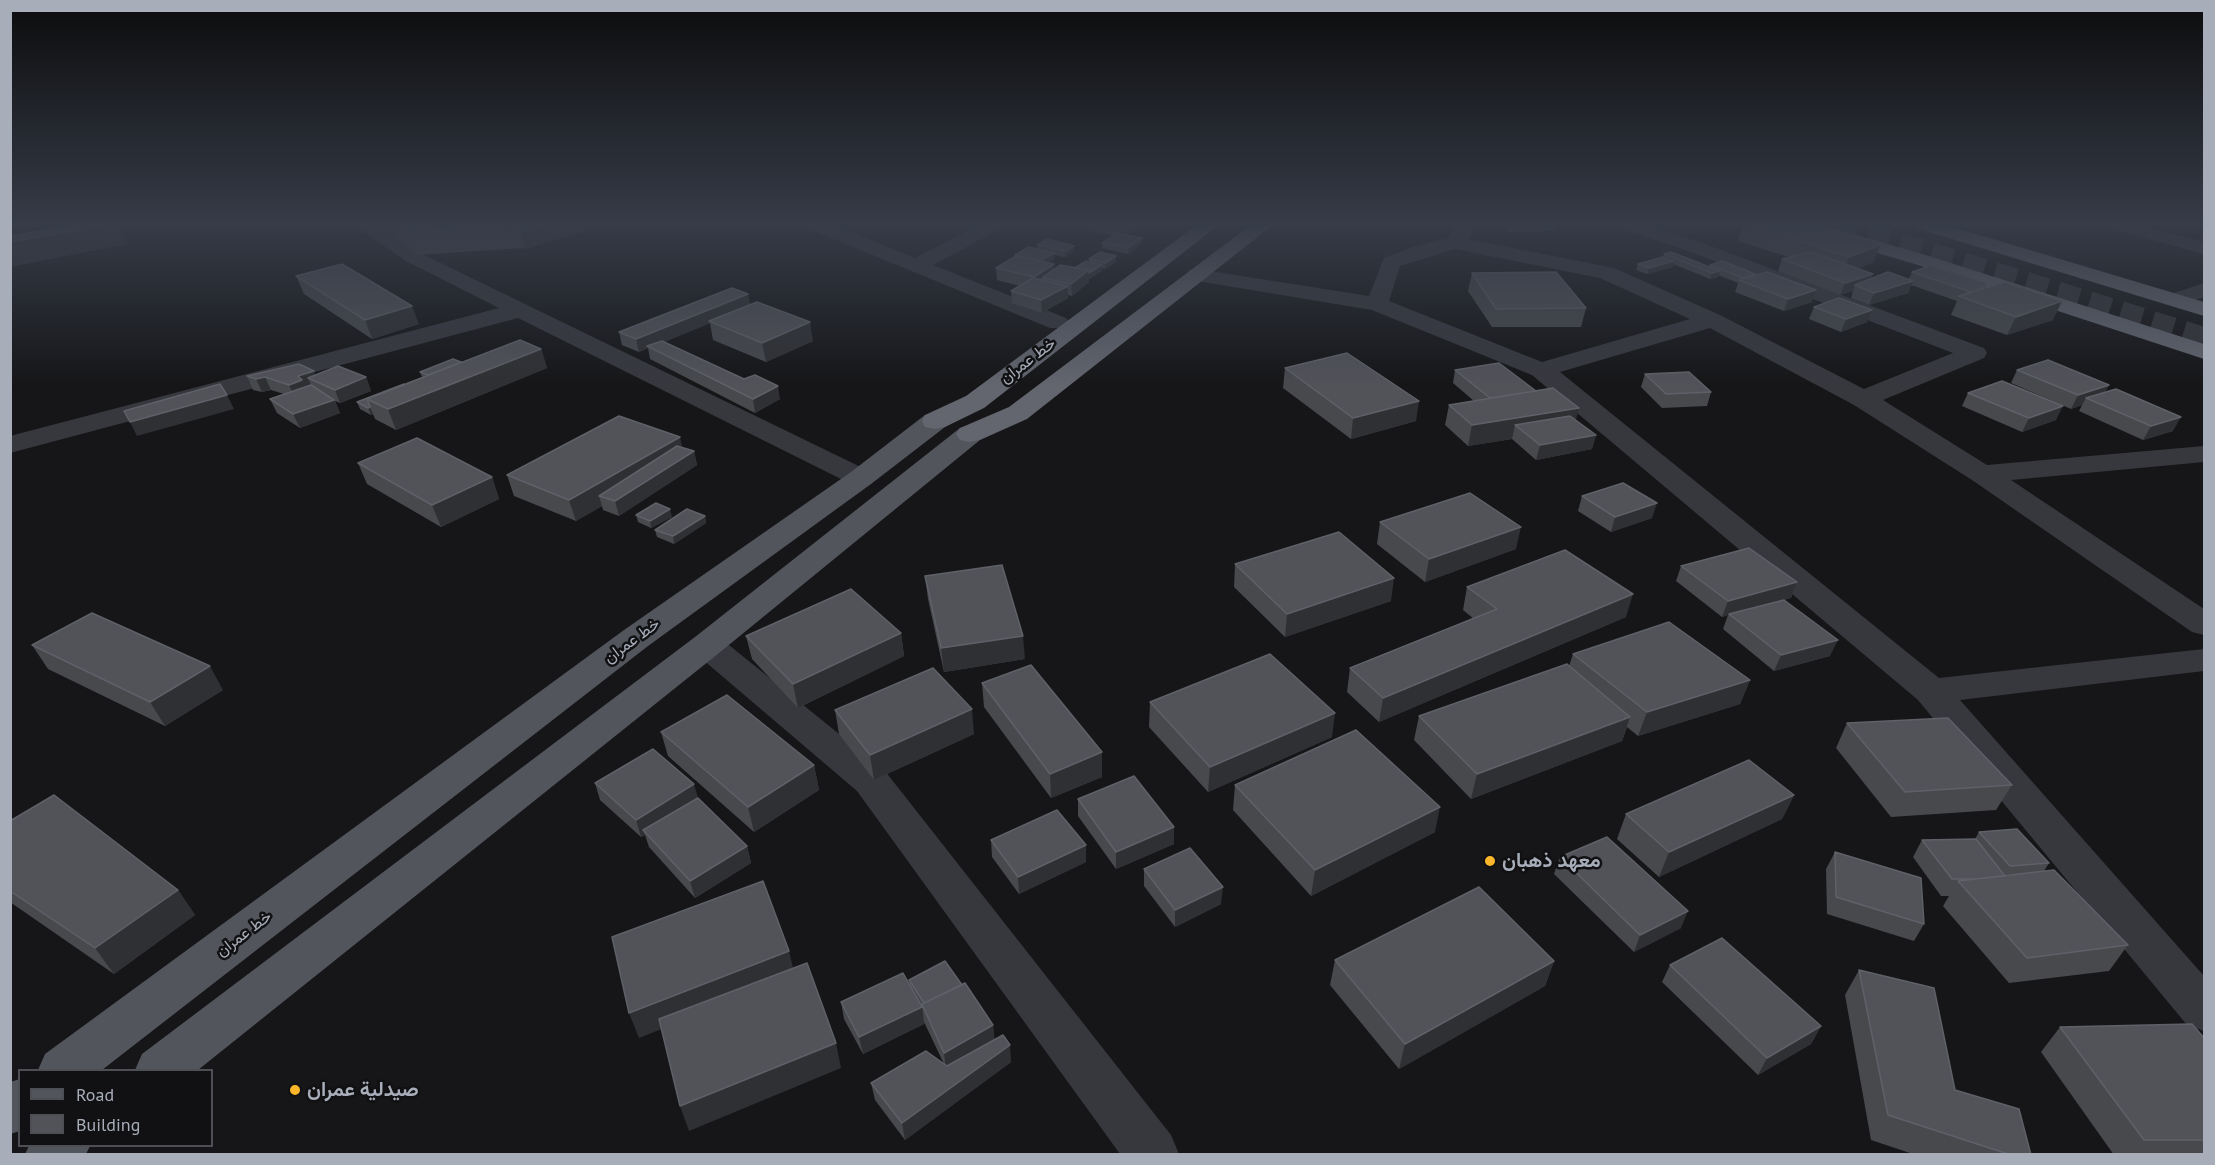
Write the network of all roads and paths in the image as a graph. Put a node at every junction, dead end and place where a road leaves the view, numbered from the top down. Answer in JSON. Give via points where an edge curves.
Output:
{"nodes":[{"id":1,"x":454,"y":278,"type":"edge"},
{"id":2,"x":946,"y":278,"type":"edge"},
{"id":3,"x":1119,"y":278,"type":"edge"},
{"id":4,"x":1143,"y":278,"type":"edge"},
{"id":5,"x":1164,"y":278,"type":"edge"},
{"id":6,"x":1194,"y":278,"type":"edge"},
{"id":7,"x":1212,"y":278,"type":"edge"},
{"id":8,"x":1386,"y":278,"type":"edge"},
{"id":9,"x":1618,"y":278,"type":"edge"},
{"id":10,"x":1778,"y":278,"type":"edge"},
{"id":11,"x":1978,"y":278,"type":"edge"},
{"id":12,"x":2104,"y":278,"type":"edge"},
{"id":13,"x":2205,"y":290,"type":"edge"},
{"id":14,"x":2176,"y":300,"type":"junction"},
{"id":15,"x":1377,"y":304,"type":"junction"},
{"id":16,"x":2205,"y":309,"type":"edge"},
{"id":17,"x":520,"y":310,"type":"junction"},
{"id":18,"x":1712,"y":320,"type":"junction"},
{"id":19,"x":1058,"y":323,"type":"junction"},
{"id":20,"x":2205,"y":352,"type":"edge"},
{"id":21,"x":1541,"y":370,"type":"junction"},
{"id":22,"x":1863,"y":399,"type":"junction"},
{"id":23,"x":973,"y":418,"type":"junction"},
{"id":24,"x":935,"y":421,"type":"junction"},
{"id":25,"x":10,"y":445,"type":"edge"},
{"id":26,"x":2205,"y":454,"type":"edge"},
{"id":27,"x":1982,"y":474,"type":"junction"},
{"id":28,"x":861,"y":478,"type":"junction"},
{"id":29,"x":2205,"y":624,"type":"edge"},
{"id":30,"x":706,"y":645,"type":"junction"},
{"id":31,"x":2205,"y":660,"type":"edge"},
{"id":32,"x":1932,"y":691,"type":"junction"},
{"id":33,"x":2205,"y":1010,"type":"edge"},
{"id":34,"x":66,"y":1069,"type":"edge"},
{"id":35,"x":163,"y":1069,"type":"edge"},
{"id":36,"x":1152,"y":1155,"type":"edge"}],
"edges":[{"from":1,"to":17,"type":"street"},
{"from":2,"to":19,"type":"street"},
{"from":3,"to":19,"type":"highway"},
{"from":4,"to":23,"type":"highway","name":"خط عمران"},
{"from":5,"to":23,"type":"highway","name":"خط عمران"},
{"from":6,"to":23,"type":"highway","via":[[1018,413]]},
{"from":7,"to":15,"type":"street"},
{"from":8,"to":15,"type":"street"},
{"from":9,"to":18,"type":"street"},
{"from":10,"to":22,"type":"street","via":[[1975,353]]},
{"from":11,"to":20,"type":"highway"},
{"from":12,"to":14,"type":"highway"},
{"from":13,"to":14,"type":"street"},
{"from":14,"to":16,"type":"highway"},
{"from":15,"to":21,"type":"street"},
{"from":17,"to":25,"type":"street"},
{"from":17,"to":28,"type":"street"},
{"from":18,"to":21,"type":"street"},
{"from":18,"to":22,"type":"street"},
{"from":19,"to":24,"type":"highway","via":[[955,399]]},
{"from":21,"to":32,"type":"street"},
{"from":22,"to":27,"type":"street"},
{"from":23,"to":24,"type":"highway","name":"خط عمران"},
{"from":23,"to":30,"type":"main road","name":"خط عمران"},
{"from":24,"to":28,"type":"main road","name":"خط عمران"},
{"from":26,"to":27,"type":"street"},
{"from":27,"to":29,"type":"street"},
{"from":28,"to":34,"type":"main road","name":"خط عمران","via":[[636,638]]},
{"from":30,"to":35,"type":"main road","name":"خط عمران"},
{"from":30,"to":36,"type":"street","via":[[871,781]]},
{"from":31,"to":32,"type":"street"},
{"from":32,"to":33,"type":"street"}]}
